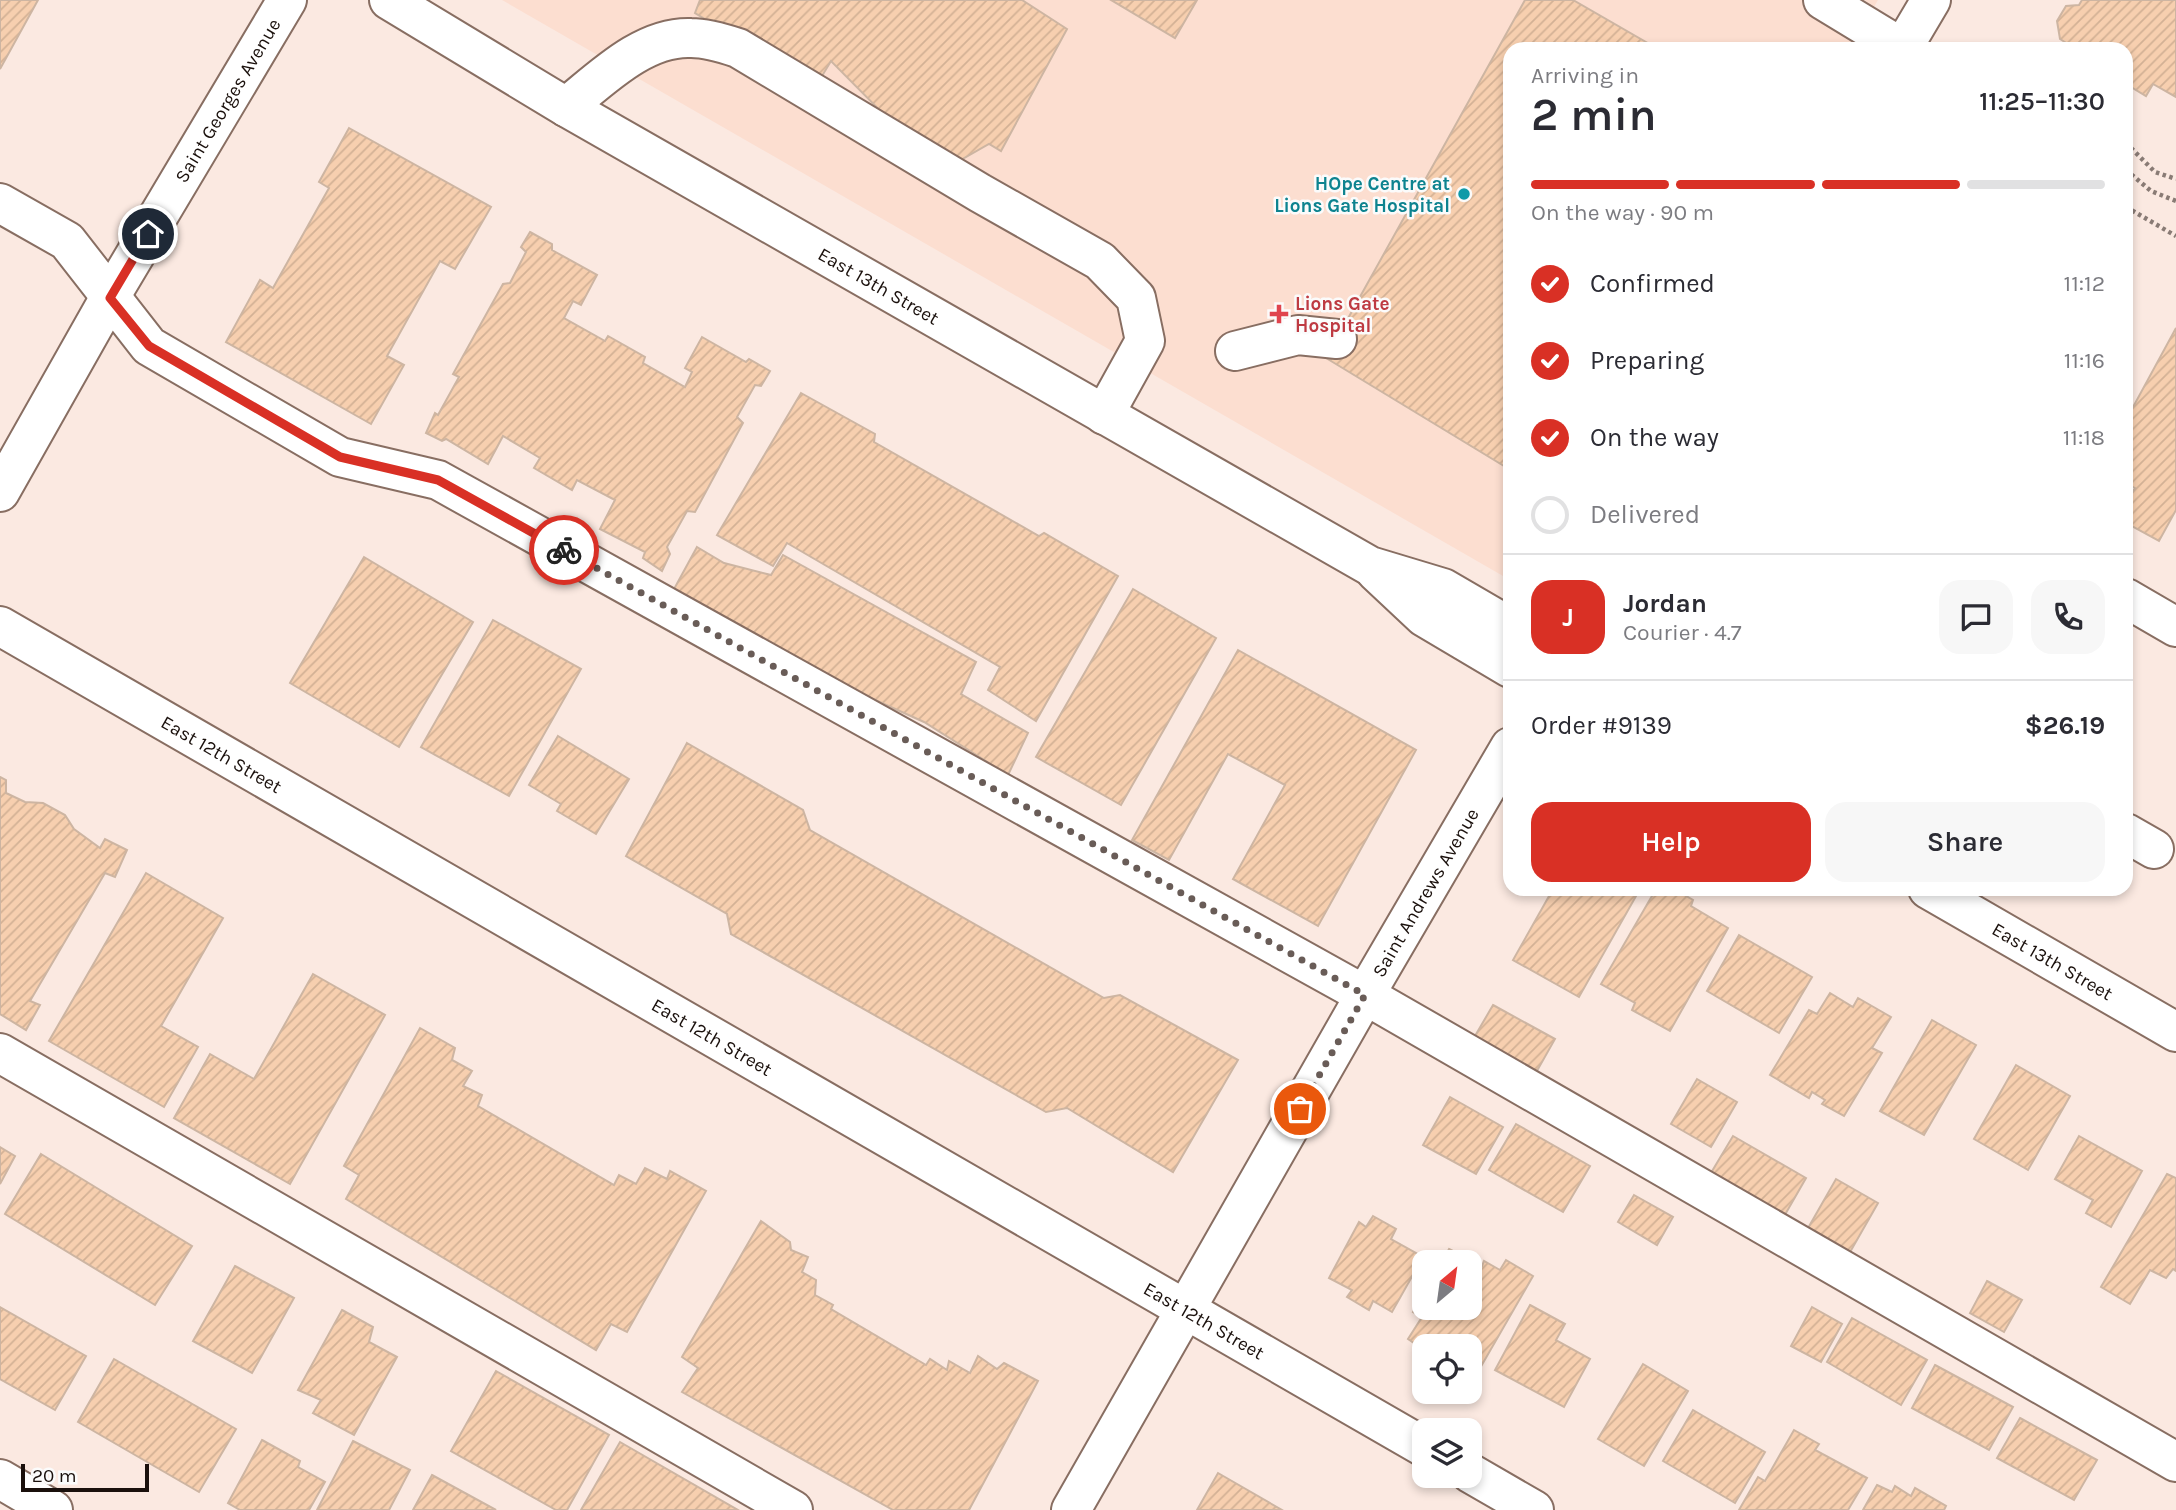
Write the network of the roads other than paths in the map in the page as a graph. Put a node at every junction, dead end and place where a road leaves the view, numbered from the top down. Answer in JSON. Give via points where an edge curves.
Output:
{"nodes":[{"id":1,"x":287,"y":0,"type":"edge"},
{"id":2,"x":389,"y":0,"type":"edge"},
{"id":3,"x":1824,"y":0,"type":"edge"},
{"id":4,"x":1931,"y":0,"type":"edge"},
{"id":5,"x":1892,"y":42,"type":"edge"},
{"id":6,"x":1906,"y":42,"type":"edge"},
{"id":7,"x":566,"y":107,"type":"junction"},
{"id":8,"x":0,"y":203,"type":"edge"},
{"id":9,"x":110,"y":298,"type":"junction"},
{"id":10,"x":1337,"y":339,"type":"dead end"},
{"id":11,"x":1235,"y":351,"type":"dead end"},
{"id":12,"x":1104,"y":415,"type":"junction"},
{"id":13,"x":0,"y":492,"type":"edge"},
{"id":14,"x":1370,"y":566,"type":"junction"},
{"id":15,"x":2133,"y":602,"type":"edge"},
{"id":16,"x":1503,"y":623,"type":"edge"},
{"id":17,"x":0,"y":626,"type":"edge"},
{"id":18,"x":2176,"y":627,"type":"edge"},
{"id":19,"x":1503,"y":664,"type":"edge"},
{"id":20,"x":1503,"y":759,"type":"edge"},
{"id":21,"x":1940,"y":896,"type":"edge"},
{"id":22,"x":1365,"y":995,"type":"junction"},
{"id":23,"x":2176,"y":1032,"type":"edge"},
{"id":24,"x":0,"y":1053,"type":"edge"},
{"id":25,"x":1186,"y":1310,"type":"junction"},
{"id":26,"x":1412,"y":1440,"type":"edge"},
{"id":27,"x":2176,"y":1462,"type":"edge"},
{"id":28,"x":0,"y":1479,"type":"edge"},
{"id":29,"x":1482,"y":1480,"type":"edge"},
{"id":30,"x":52,"y":1510,"type":"edge"},
{"id":31,"x":793,"y":1510,"type":"edge"},
{"id":32,"x":1070,"y":1510,"type":"edge"},
{"id":33,"x":1534,"y":1510,"type":"edge"}],
"edges":[{"from":1,"to":9,"type":"street","name":"Saint Georges Avenue"},
{"from":2,"to":7,"type":"street","name":"East 13th Street"},
{"from":3,"to":5,"type":"street"},
{"from":4,"to":6,"type":"street"},
{"from":7,"to":12,"type":"street","name":"East 13th Street"},
{"from":7,"to":12,"type":"street","via":[[621,64],[663,41],[689,37],[738,48],[1100,261],[1136,298],[1145,341]]},
{"from":8,"to":9,"type":"street","via":[[67,242]]},
{"from":9,"to":13,"type":"street","name":"Saint Georges Avenue"},
{"from":9,"to":22,"type":"street","via":[[149,346],[340,457],[438,480]]},
{"from":10,"to":11,"type":"street","via":[[1298,335]]},
{"from":12,"to":14,"type":"street","name":"East 13th Street"},
{"from":14,"to":16,"type":"street","name":"East 13th Street","via":[[1443,588]]},
{"from":14,"to":19,"type":"street","name":"East 13th Street","via":[[1424,617]]},
{"from":15,"to":18,"type":"street"},
{"from":17,"to":25,"type":"street","name":"East 12th Street"},
{"from":20,"to":22,"type":"street","name":"Saint Andrews Avenue"},
{"from":21,"to":23,"type":"street","name":"East 13th Street"},
{"from":22,"to":25,"type":"street","name":"Saint Andrews Avenue"},
{"from":22,"to":27,"type":"street"},
{"from":24,"to":31,"type":"street"},
{"from":25,"to":26,"type":"street","name":"East 12th Street"},
{"from":25,"to":32,"type":"street","name":"Saint Andrews Avenue"},
{"from":28,"to":30,"type":"street"},
{"from":29,"to":33,"type":"street"}]}
